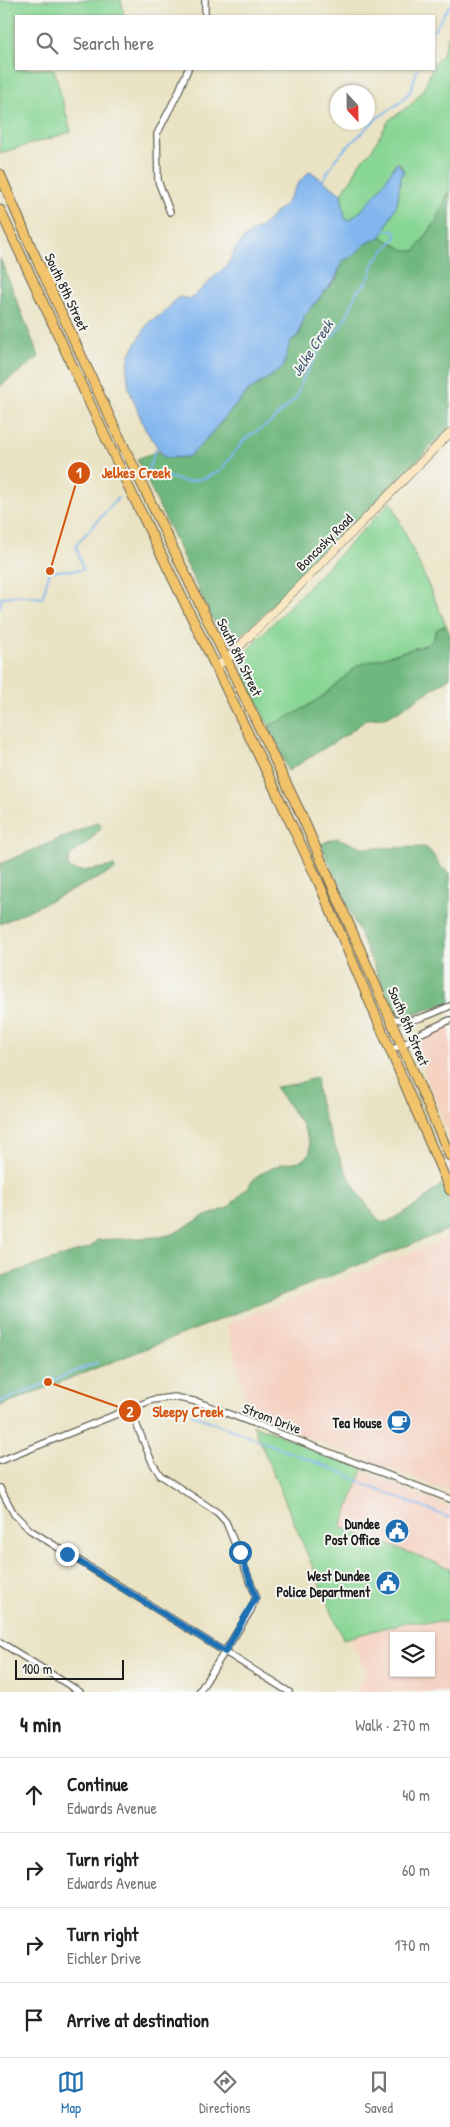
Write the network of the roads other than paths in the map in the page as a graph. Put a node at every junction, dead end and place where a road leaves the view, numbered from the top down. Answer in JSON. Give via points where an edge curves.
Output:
{"nodes":[{"id":1,"x":205,"y":0,"type":"edge"},
{"id":2,"x":205,"y":15,"type":"edge"},
{"id":3,"x":188,"y":70,"type":"edge"},
{"id":4,"x":0,"y":174,"type":"edge"},
{"id":5,"x":0,"y":210,"type":"edge"},
{"id":6,"x":170,"y":212,"type":"dead end"},
{"id":7,"x":450,"y":433,"type":"edge"},
{"id":8,"x":226,"y":660,"type":"junction"},
{"id":9,"x":215,"y":667,"type":"junction"},
{"id":10,"x":450,"y":1006,"type":"edge"},
{"id":11,"x":392,"y":1018,"type":"junction"},
{"id":12,"x":450,"y":1020,"type":"edge"},
{"id":13,"x":403,"y":1045,"type":"junction"},
{"id":14,"x":390,"y":1050,"type":"junction"},
{"id":15,"x":450,"y":1156,"type":"edge"},
{"id":16,"x":450,"y":1190,"type":"edge"},
{"id":17,"x":130,"y":1409,"type":"junction"},
{"id":18,"x":0,"y":1461,"type":"edge"},
{"id":19,"x":0,"y":1488,"type":"edge"},
{"id":20,"x":450,"y":1498,"type":"edge"},
{"id":21,"x":0,"y":1642,"type":"edge"},
{"id":22,"x":225,"y":1652,"type":"junction"},
{"id":23,"x":80,"y":1692,"type":"edge"},
{"id":24,"x":199,"y":1692,"type":"edge"},
{"id":25,"x":289,"y":1692,"type":"edge"}],
"edges":[{"from":1,"to":2,"type":"street"},
{"from":3,"to":6,"type":"street","via":[[157,134],[158,181]]},
{"from":4,"to":8,"type":"main road","name":"South 8th Street"},
{"from":5,"to":9,"type":"main road","name":"South 8th Street"},
{"from":7,"to":8,"type":"street","name":"Boncosky Road"},
{"from":8,"to":9,"type":"street","name":"Boncosky Road"},
{"from":8,"to":11,"type":"main road","name":"South 8th Street","via":[[302,814]]},
{"from":9,"to":14,"type":"main road","name":"South 8th Street","via":[[319,883]]},
{"from":10,"to":11,"type":"street","via":[[415,1020]]},
{"from":11,"to":13,"type":"main road","name":"South 8th Street"},
{"from":12,"to":13,"type":"street"},
{"from":13,"to":14,"type":"street"},
{"from":13,"to":15,"type":"main road","name":"South 8th Street"},
{"from":14,"to":16,"type":"main road","name":"South 8th Street"},
{"from":17,"to":18,"type":"street","name":"Strom Drive"},
{"from":17,"to":20,"type":"street","name":"Strom Drive","via":[[160,1398],[188,1399]]},
{"from":17,"to":22,"type":"street","via":[[160,1475],[225,1520],[253,1585],[256,1600]]},
{"from":19,"to":22,"type":"street","via":[[14,1514],[30,1530]]},
{"from":21,"to":23,"type":"street"},
{"from":22,"to":24,"type":"street"},
{"from":22,"to":25,"type":"street"}]}
